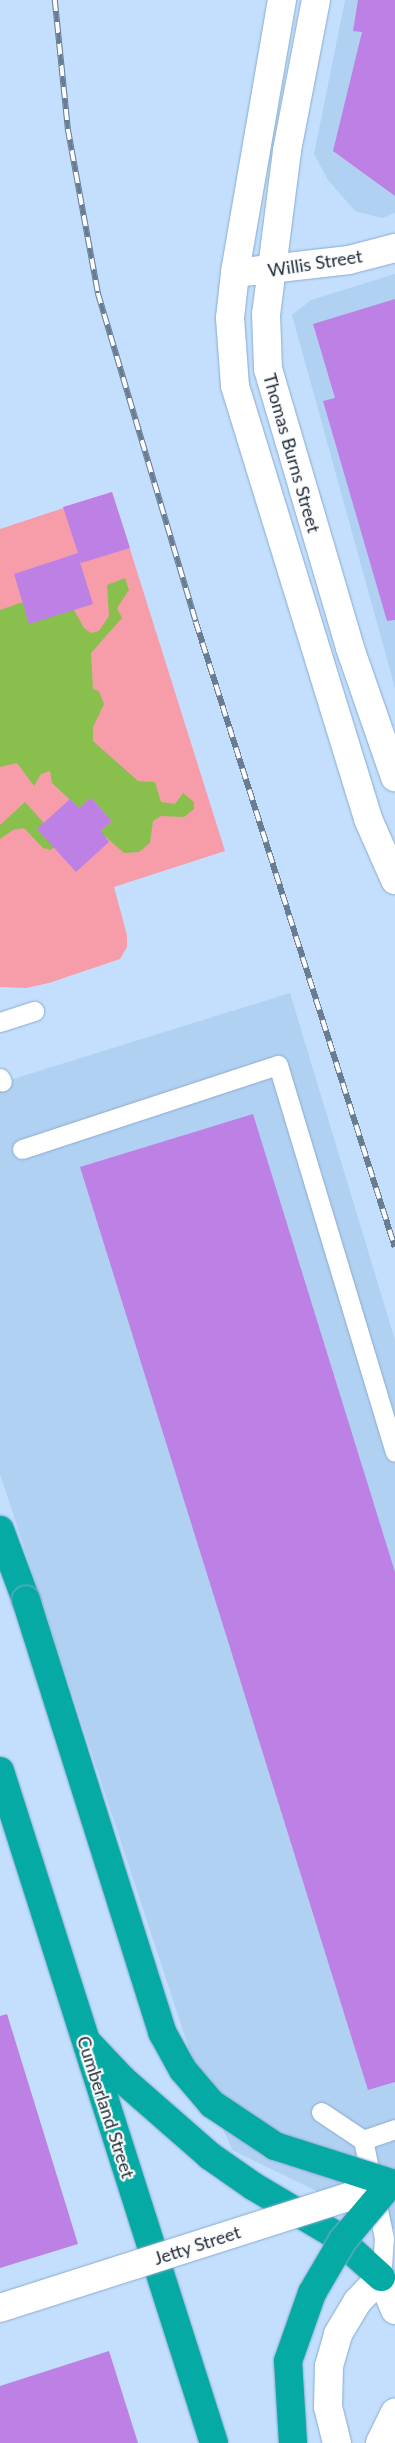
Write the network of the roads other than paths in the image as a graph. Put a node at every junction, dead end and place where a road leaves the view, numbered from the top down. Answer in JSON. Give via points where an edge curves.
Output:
{"nodes":[{"id":1,"x":282,"y":0,"type":"edge"},
{"id":2,"x":316,"y":0,"type":"edge"},
{"id":3,"x":395,"y":248,"type":"edge"},
{"id":4,"x":272,"y":270,"type":"junction"},
{"id":5,"x":235,"y":273,"type":"junction"},
{"id":6,"x":353,"y":763,"type":"junction"},
{"id":7,"x":395,"y":777,"type":"edge"},
{"id":8,"x":395,"y":836,"type":"edge"},
{"id":9,"x":395,"y":880,"type":"edge"},
{"id":10,"x":34,"y":1011,"type":"dead end"},
{"id":11,"x":0,"y":1022,"type":"edge"},
{"id":12,"x":22,"y":1148,"type":"dead end"},
{"id":13,"x":395,"y":1452,"type":"edge"},
{"id":14,"x":4,"y":1544,"type":"edge"},
{"id":15,"x":0,"y":1771,"type":"edge"},
{"id":16,"x":84,"y":2039,"type":"junction"},
{"id":17,"x":321,"y":2112,"type":"dead end"},
{"id":18,"x":395,"y":2128,"type":"edge"},
{"id":19,"x":363,"y":2140,"type":"junction"},
{"id":20,"x":393,"y":2182,"type":"edge"},
{"id":21,"x":380,"y":2277,"type":"junction"},
{"id":22,"x":0,"y":2308,"type":"edge"},
{"id":23,"x":395,"y":2310,"type":"edge"},
{"id":24,"x":395,"y":2412,"type":"edge"},
{"id":25,"x":214,"y":2443,"type":"edge"},
{"id":26,"x":293,"y":2443,"type":"edge"},
{"id":27,"x":337,"y":2443,"type":"edge"},
{"id":28,"x":380,"y":2443,"type":"edge"}],
"edges":[{"from":1,"to":5,"type":"main road","name":"Thomas Burns Street"},
{"from":2,"to":4,"type":"main road","name":"Thomas Burns Street","via":[[287,151]]},
{"from":3,"to":4,"type":"main road","name":"Willis Street","via":[[349,260]]},
{"from":4,"to":5,"type":"main road","name":"Willis Street"},
{"from":4,"to":7,"type":"main road","name":"Thomas Burns Street","via":[[265,338],[274,394],[350,648]]},
{"from":5,"to":6,"type":"main road","name":"Thomas Burns Street","via":[[230,318],[235,386]]},
{"from":6,"to":8,"type":"main road"},
{"from":6,"to":9,"type":"main road","via":[[368,819]]},
{"from":10,"to":11,"type":"lane"},
{"from":12,"to":13,"type":"lane","via":[[278,1065]]},
{"from":14,"to":20,"type":"highway","bridge":true,"via":[[26,1600],[156,2014],[183,2070],[212,2104],[275,2146]]},
{"from":15,"to":16,"type":"highway","name":"Cumberland Street"},
{"from":16,"to":21,"type":"highway","via":[[122,2079],[210,2156],[332,2233]]},
{"from":16,"to":25,"type":"highway","name":"Cumberland Street"},
{"from":17,"to":19,"type":"lane"},
{"from":18,"to":19,"type":"lane"},
{"from":19,"to":21,"type":"lane","via":[[384,2238]]},
{"from":20,"to":22,"type":"main road","name":"Jetty Street","bridge":true},
{"from":20,"to":26,"type":"highway","bridge":true,"via":[[343,2240],[312,2294],[288,2361]]},
{"from":21,"to":23,"type":"main road"},
{"from":21,"to":27,"type":"main road","via":[[357,2302],[338,2334],[329,2366],[328,2407]]},
{"from":24,"to":28,"type":"main road"}]}
